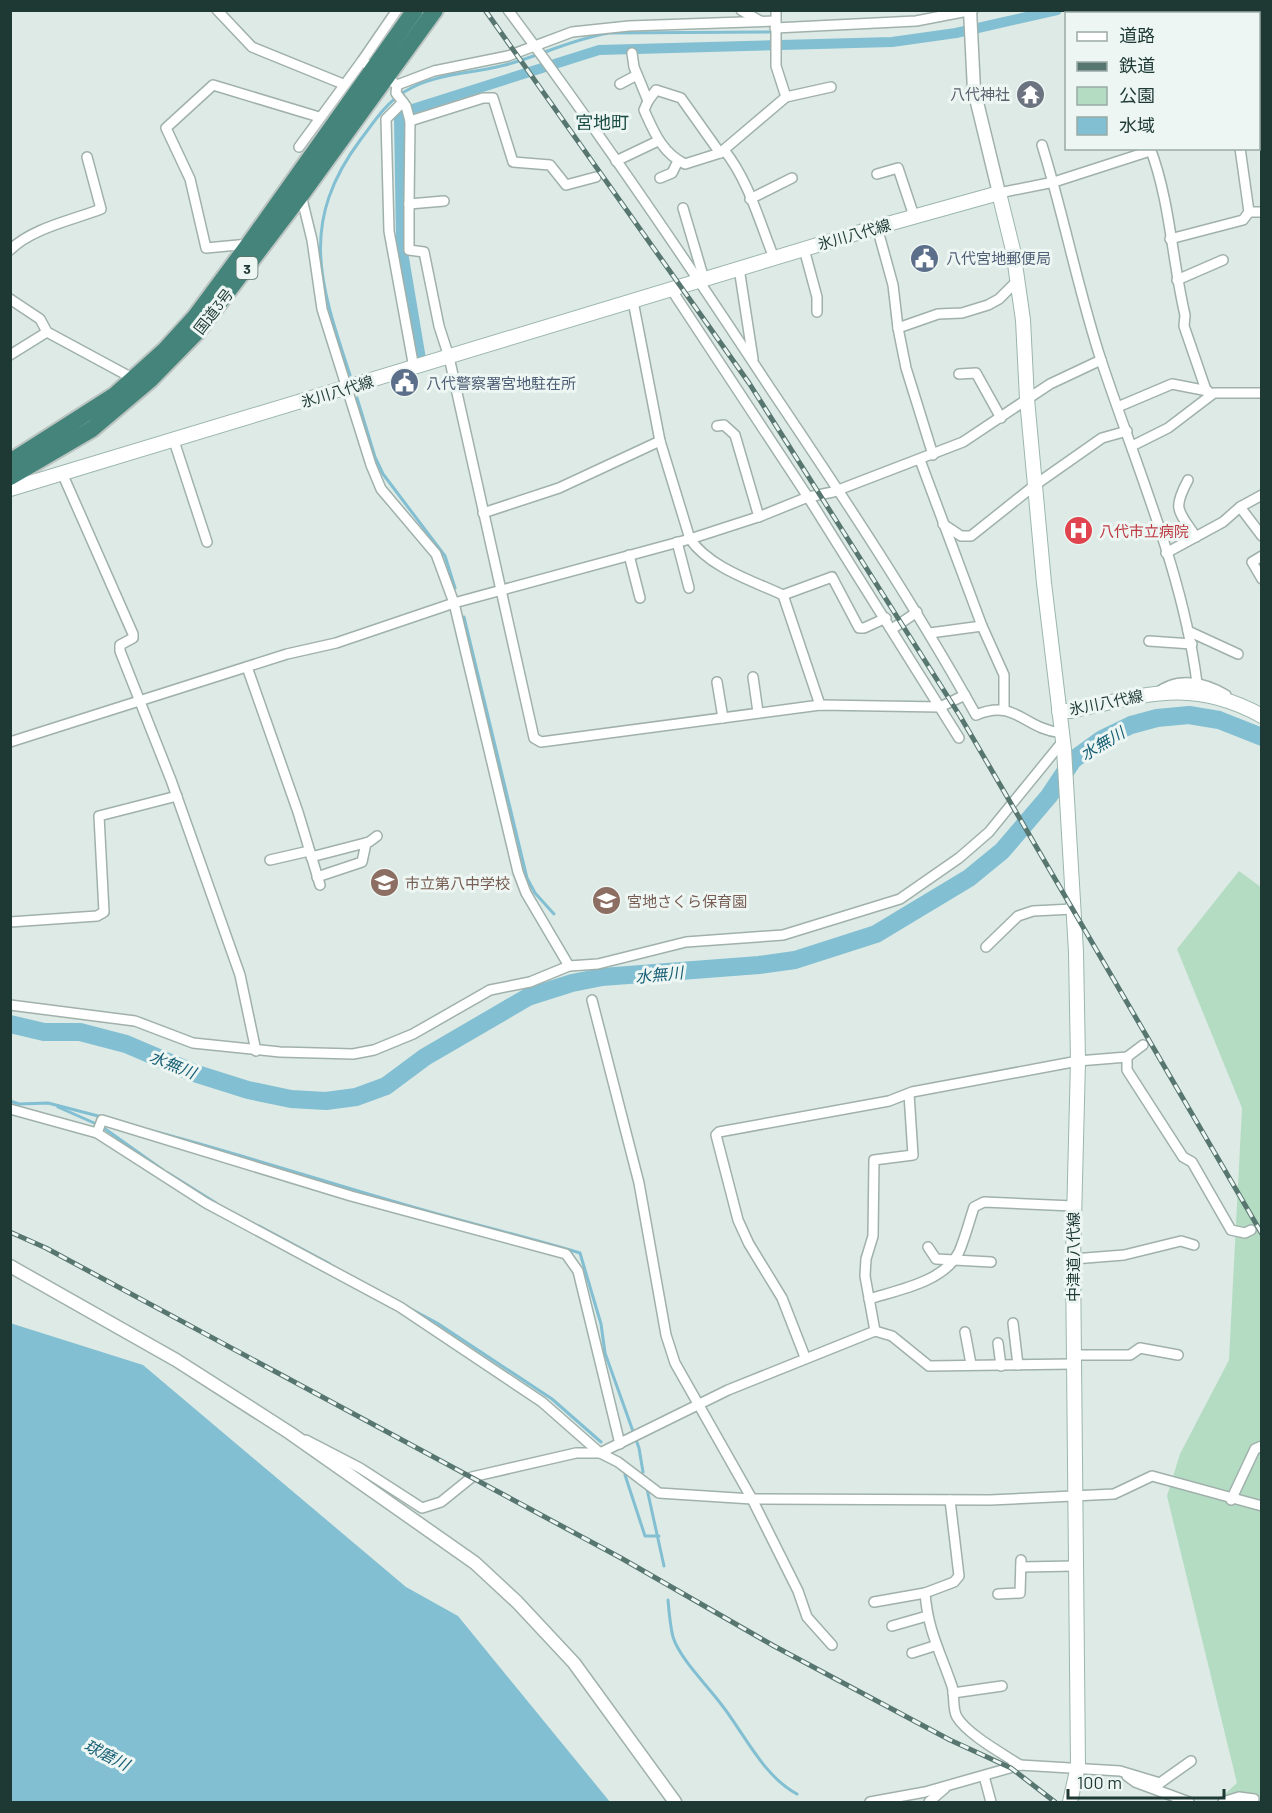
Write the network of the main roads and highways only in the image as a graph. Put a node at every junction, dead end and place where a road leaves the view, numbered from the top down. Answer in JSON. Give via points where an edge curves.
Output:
{"nodes":[{"id":1,"x":415,"y":10,"type":"edge"},
{"id":2,"x":435,"y":10,"type":"edge"},
{"id":3,"x":390,"y":87,"type":"junction"},
{"id":4,"x":16,"y":471,"type":"edge"},
{"id":5,"x":10,"y":489,"type":"edge"},
{"id":6,"x":1059,"y":711,"type":"junction"},
{"id":7,"x":1262,"y":716,"type":"edge"},
{"id":8,"x":1070,"y":1803,"type":"edge"}],
"edges":[{"from":1,"to":3,"type":"highway","name":"国道3号","number":"3"},
{"from":2,"to":3,"type":"highway","name":"国道3号","number":"3"},
{"from":3,"to":4,"type":"highway","name":"国道3号","number":"3","via":[[249,244],[195,317],[165,350],[115,395]]},
{"from":3,"to":4,"type":"highway","name":"国道3号","number":"3","via":[[301,195],[197,332],[150,380],[92,429]]},
{"from":4,"to":5,"type":"main road","name":"氷川八代線"},
{"from":4,"to":6,"type":"main road","name":"氷川八代線","via":[[62,473],[999,193],[1013,250],[1023,320],[1035,485]]},
{"from":6,"to":7,"type":"main road","name":"氷川八代線","via":[[1156,694],[1197,692],[1239,704]]},
{"from":6,"to":8,"type":"main road","name":"中津道八代線","via":[[1073,909],[1078,1061],[1073,1206],[1078,1766]]}]}
